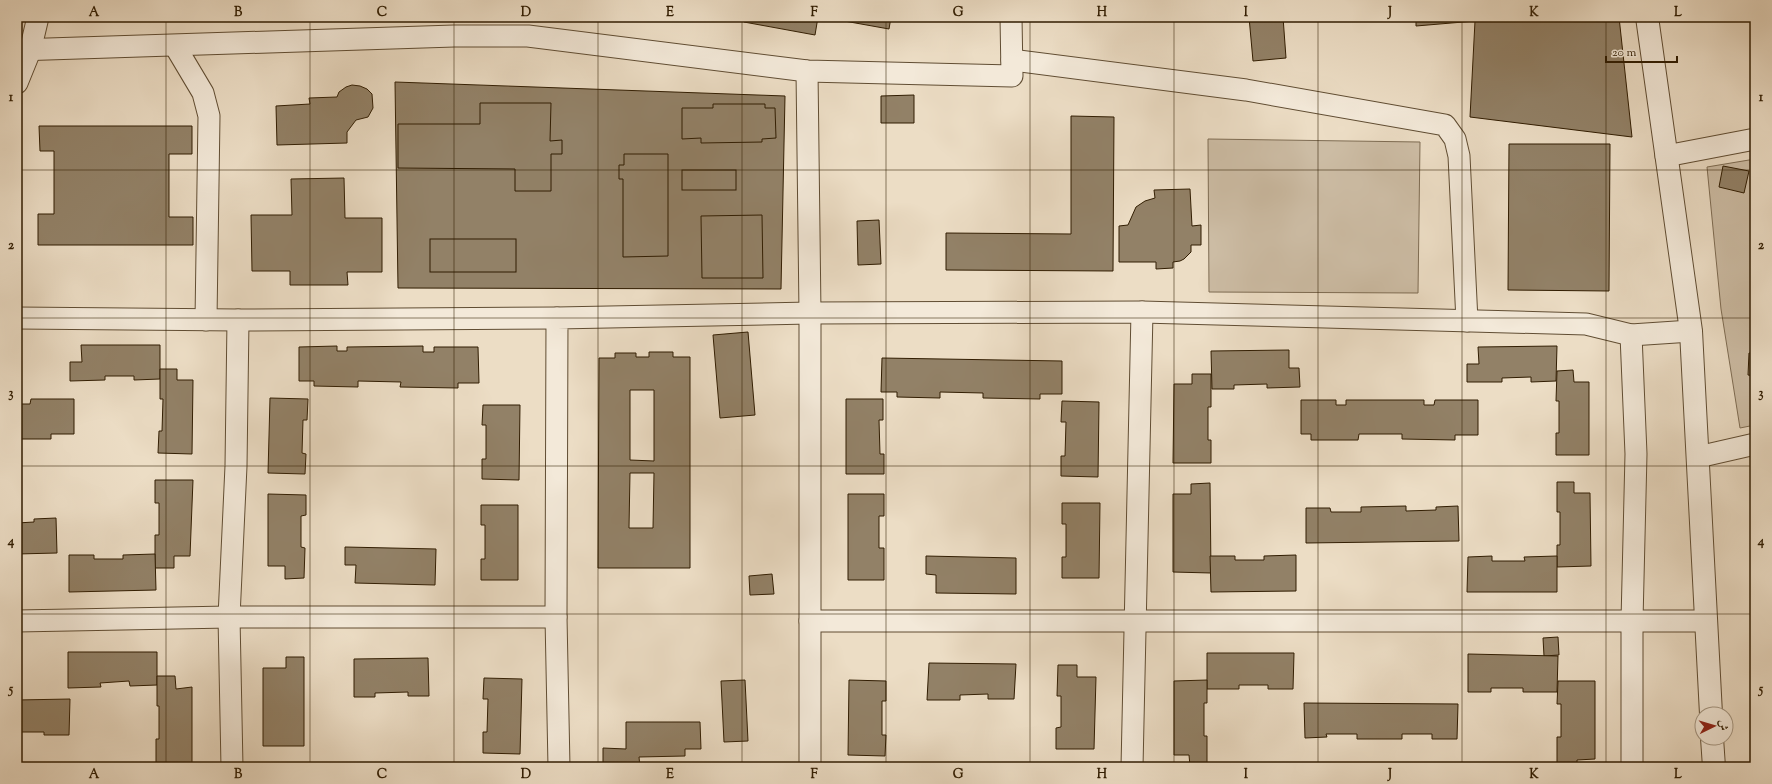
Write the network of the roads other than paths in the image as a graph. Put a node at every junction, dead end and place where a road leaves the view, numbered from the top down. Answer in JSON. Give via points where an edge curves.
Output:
{"nodes":[{"id":1,"x":38,"y":17,"type":"edge"},
{"id":2,"x":1011,"y":17,"type":"edge"},
{"id":3,"x":1647,"y":17,"type":"edge"},
{"id":4,"x":175,"y":46,"type":"junction"},
{"id":5,"x":24,"y":50,"type":"edge"},
{"id":6,"x":1012,"y":60,"type":"junction"},
{"id":7,"x":807,"y":71,"type":"junction"},
{"id":8,"x":17,"y":83,"type":"edge"},
{"id":9,"x":1755,"y":139,"type":"edge"},
{"id":10,"x":1666,"y":156,"type":"junction"},
{"id":11,"x":1142,"y":312,"type":"junction"},
{"id":12,"x":810,"y":313,"type":"junction"},
{"id":13,"x":17,"y":318,"type":"edge"},
{"id":14,"x":557,"y":318,"type":"junction"},
{"id":15,"x":206,"y":320,"type":"junction"},
{"id":16,"x":238,"y":320,"type":"junction"},
{"id":17,"x":1467,"y":321,"type":"junction"},
{"id":18,"x":1691,"y":331,"type":"junction"},
{"id":19,"x":1631,"y":335,"type":"junction"},
{"id":20,"x":1755,"y":444,"type":"edge"},
{"id":21,"x":1698,"y":456,"type":"junction"},
{"id":22,"x":229,"y":617,"type":"junction"},
{"id":23,"x":556,"y":617,"type":"junction"},
{"id":24,"x":1632,"y":620,"type":"junction"},
{"id":25,"x":17,"y":621,"type":"edge"},
{"id":26,"x":810,"y":621,"type":"junction"},
{"id":27,"x":1134,"y":621,"type":"junction"},
{"id":28,"x":1706,"y":621,"type":"junction"},
{"id":29,"x":1711,"y":706,"type":"edge"},
{"id":30,"x":1713,"y":746,"type":"edge"},
{"id":31,"x":232,"y":767,"type":"edge"},
{"id":32,"x":559,"y":767,"type":"edge"},
{"id":33,"x":810,"y":767,"type":"edge"},
{"id":34,"x":1132,"y":767,"type":"edge"},
{"id":35,"x":1632,"y":767,"type":"edge"},
{"id":36,"x":1714,"y":767,"type":"edge"}],
"edges":[{"from":1,"to":5,"type":"street"},
{"from":2,"to":6,"type":"street"},
{"from":3,"to":10,"type":"street"},
{"from":4,"to":5,"type":"street"},
{"from":4,"to":7,"type":"street","via":[[454,36],[528,36]]},
{"from":4,"to":15,"type":"street","via":[[203,93],[209,116]]},
{"from":5,"to":8,"type":"street"},
{"from":6,"to":7,"type":"street","via":[[1012,76]]},
{"from":6,"to":17,"type":"street","via":[[1246,90],[1444,125],[1455,139],[1459,156]]},
{"from":7,"to":12,"type":"street"},
{"from":9,"to":10,"type":"street"},
{"from":10,"to":18,"type":"street"},
{"from":11,"to":12,"type":"street"},
{"from":11,"to":17,"type":"street"},
{"from":11,"to":27,"type":"street"},
{"from":12,"to":14,"type":"street"},
{"from":12,"to":26,"type":"street"},
{"from":13,"to":15,"type":"street"},
{"from":14,"to":16,"type":"street"},
{"from":14,"to":23,"type":"street"},
{"from":15,"to":16,"type":"street"},
{"from":16,"to":22,"type":"street","via":[[236,466]]},
{"from":17,"to":19,"type":"street","via":[[1586,324]]},
{"from":18,"to":19,"type":"street"},
{"from":18,"to":21,"type":"street"},
{"from":19,"to":24,"type":"street","via":[[1636,454]]},
{"from":20,"to":21,"type":"street"},
{"from":21,"to":28,"type":"street"},
{"from":22,"to":23,"type":"street"},
{"from":22,"to":25,"type":"street"},
{"from":22,"to":31,"type":"street"},
{"from":23,"to":32,"type":"street"},
{"from":24,"to":27,"type":"street"},
{"from":24,"to":28,"type":"street"},
{"from":24,"to":35,"type":"street"},
{"from":26,"to":27,"type":"street"},
{"from":26,"to":33,"type":"street"},
{"from":27,"to":34,"type":"street"},
{"from":28,"to":29,"type":"street"},
{"from":30,"to":36,"type":"street"}]}
